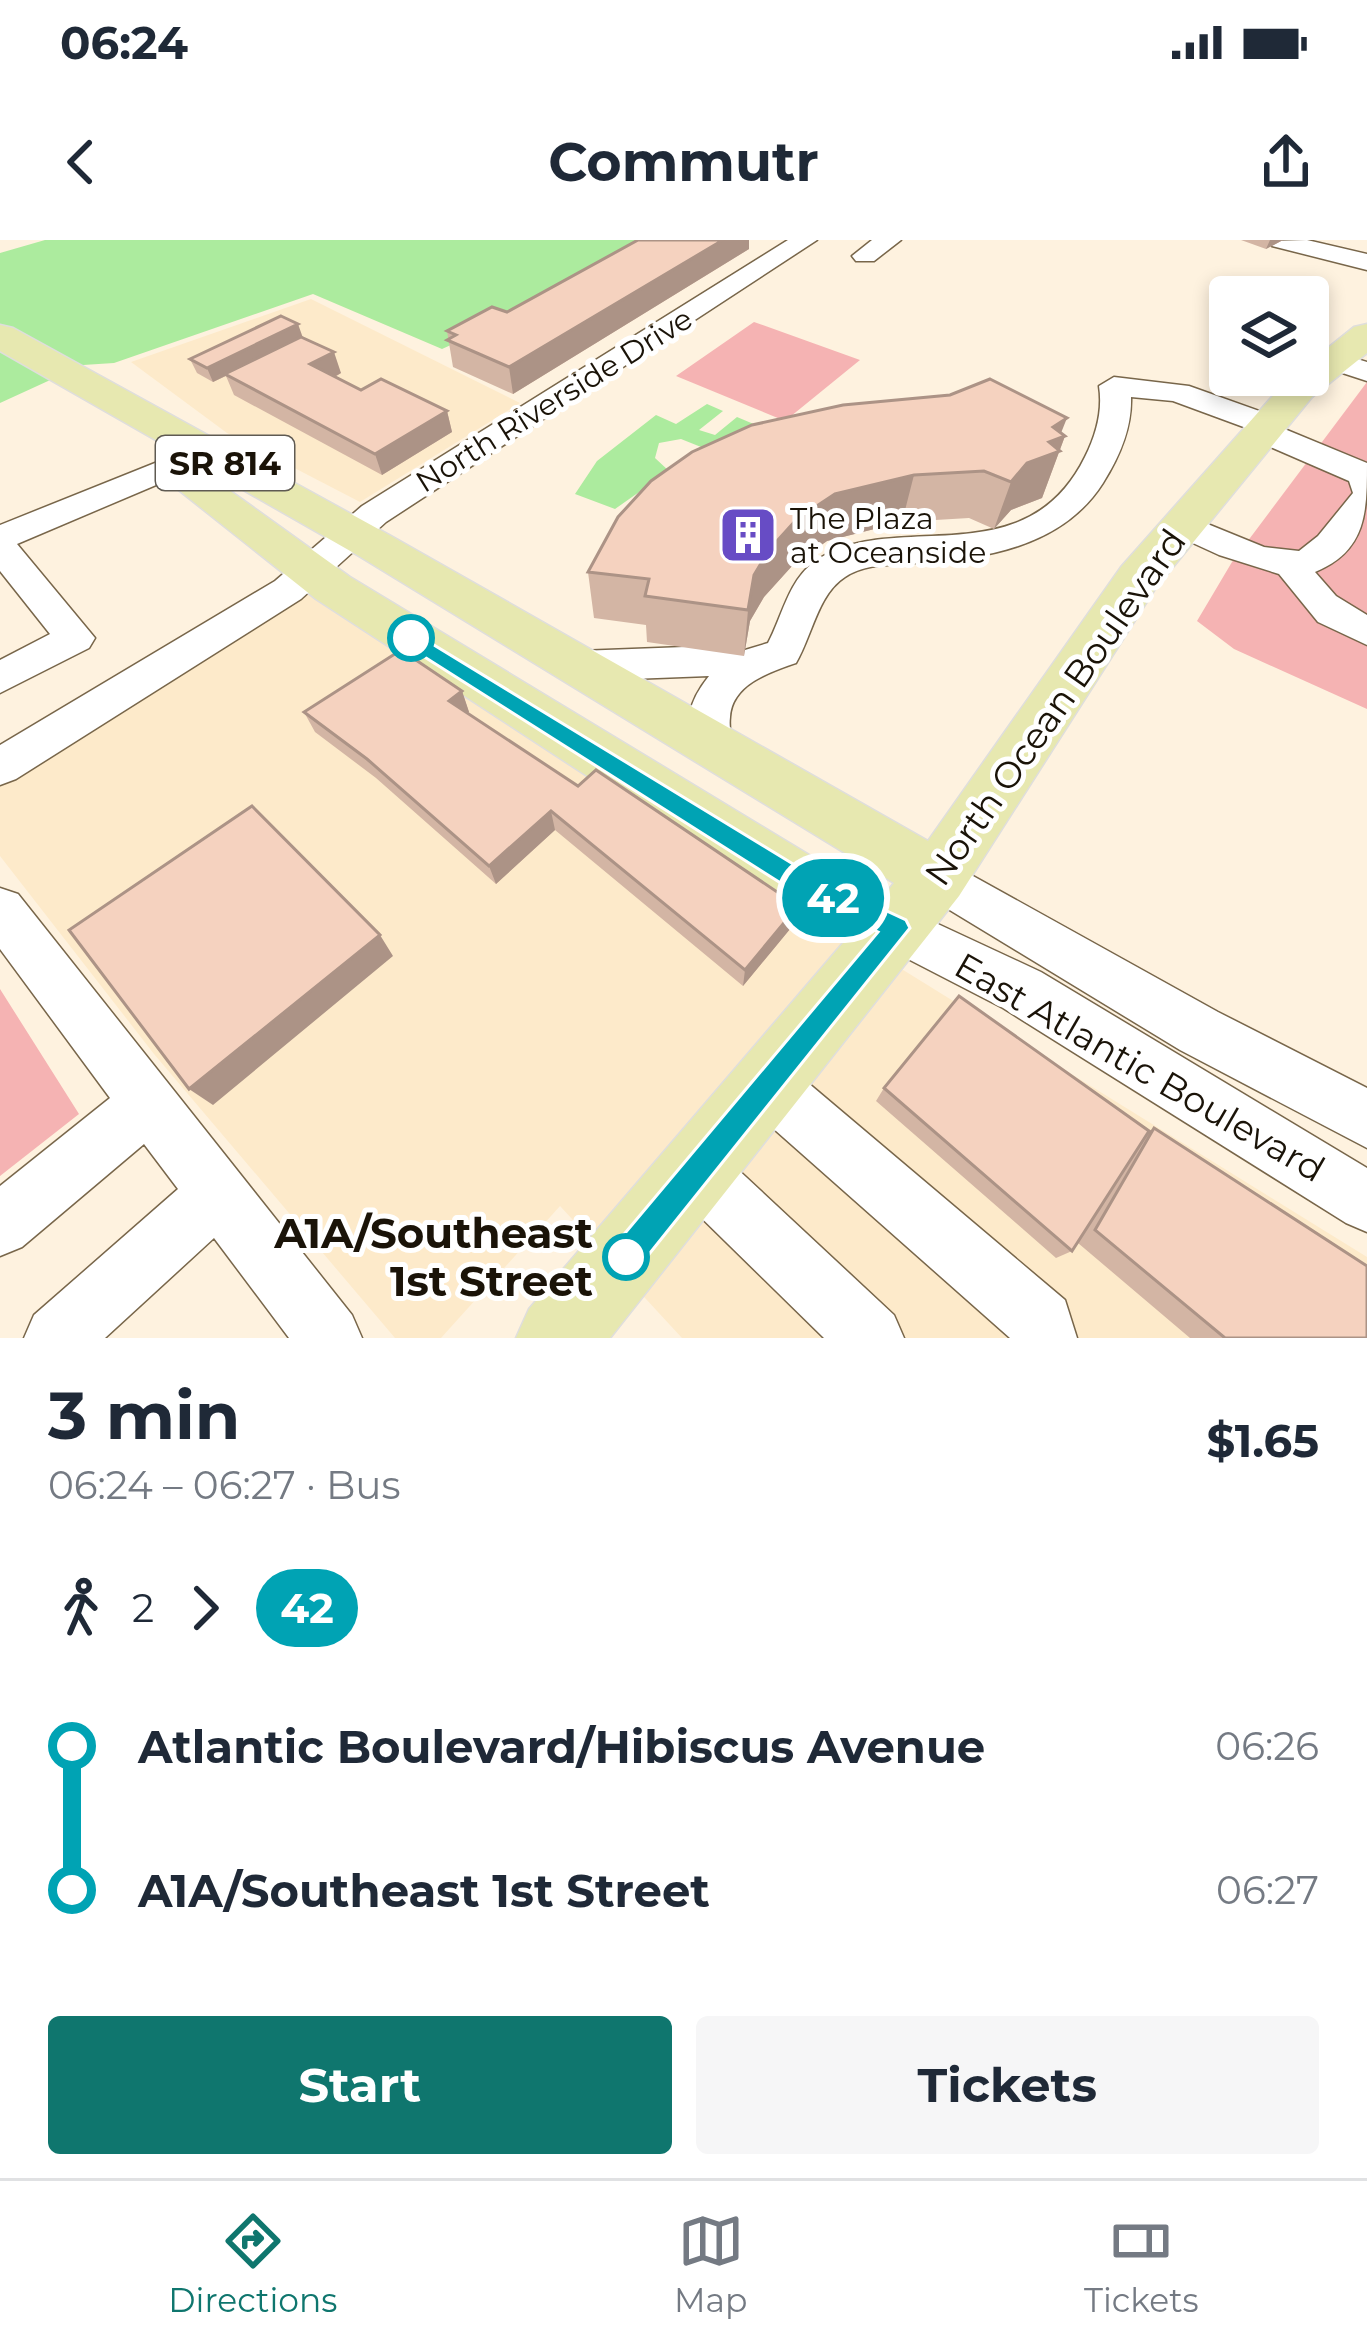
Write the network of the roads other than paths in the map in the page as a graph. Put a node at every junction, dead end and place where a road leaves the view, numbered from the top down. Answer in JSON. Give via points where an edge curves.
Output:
{"nodes":[{"id":1,"x":805,"y":240,"type":"edge"},
{"id":2,"x":889,"y":240,"type":"edge"},
{"id":3,"x":1340,"y":240,"type":"edge"},
{"id":4,"x":1282,"y":241,"type":"edge"},
{"id":5,"x":865,"y":256,"type":"dead end"},
{"id":6,"x":1367,"y":259,"type":"edge"},
{"id":7,"x":1367,"y":334,"type":"edge"},
{"id":8,"x":0,"y":336,"type":"edge"},
{"id":9,"x":0,"y":359,"type":"edge"},
{"id":10,"x":1351,"y":366,"type":"edge"},
{"id":11,"x":86,"y":399,"type":"junction"},
{"id":12,"x":1266,"y":428,"type":"junction"},
{"id":13,"x":170,"y":467,"type":"junction"},
{"id":14,"x":1363,"y":507,"type":"edge"},
{"id":15,"x":1183,"y":525,"type":"junction"},
{"id":16,"x":352,"y":533,"type":"junction"},
{"id":17,"x":0,"y":542,"type":"edge"},
{"id":18,"x":1292,"y":565,"type":"junction"},
{"id":19,"x":310,"y":571,"type":"junction"},
{"id":20,"x":1367,"y":631,"type":"edge"},
{"id":21,"x":746,"y":665,"type":"junction"},
{"id":22,"x":579,"y":666,"type":"junction"},
{"id":23,"x":0,"y":678,"type":"edge"},
{"id":24,"x":712,"y":744,"type":"junction"},
{"id":25,"x":0,"y":766,"type":"edge"},
{"id":26,"x":917,"y":903,"type":"junction"},
{"id":27,"x":0,"y":910,"type":"edge"},
{"id":28,"x":768,"y":1086,"type":"junction"},
{"id":29,"x":148,"y":1103,"type":"junction"},
{"id":30,"x":1367,"y":1119,"type":"edge"},
{"id":31,"x":697,"y":1172,"type":"junction"},
{"id":32,"x":218,"y":1194,"type":"junction"},
{"id":33,"x":1367,"y":1202,"type":"edge"},
{"id":34,"x":0,"y":1225,"type":"edge"},
{"id":35,"x":68,"y":1334,"type":"edge"},
{"id":36,"x":329,"y":1338,"type":"edge"},
{"id":37,"x":558,"y":1338,"type":"edge"},
{"id":38,"x":871,"y":1338,"type":"edge"},
{"id":39,"x":1044,"y":1338,"type":"edge"}],
"edges":[{"from":1,"to":16,"type":"street","name":"North Riverside Drive"},
{"from":2,"to":5,"type":"street"},
{"from":3,"to":6,"type":"street"},
{"from":4,"to":6,"type":"street"},
{"from":7,"to":10,"type":"main road","name":"North Ocean Boulevard"},
{"from":8,"to":11,"type":"main road","name":"East Atlantic Boulevard","number":"SR 814"},
{"from":9,"to":11,"type":"main road","name":"East Atlantic Boulevard","number":"SR 814"},
{"from":10,"to":12,"type":"main road","name":"North Ocean Boulevard","via":[[1299,389]]},
{"from":11,"to":13,"type":"main road","name":"East Atlantic Boulevard","number":"SR 814"},
{"from":11,"to":16,"type":"main road","name":"East Atlantic Boulevard","number":"SR 814"},
{"from":12,"to":14,"type":"street","via":[[1352,467],[1365,478]]},
{"from":12,"to":15,"type":"main road","name":"North Ocean Boulevard"},
{"from":12,"to":21,"type":"street","via":[[1178,392],[1114,386],[1105,450],[1064,509],[991,544],[841,563],[809,588],[782,653]]},
{"from":13,"to":17,"type":"street"},
{"from":13,"to":19,"type":"main road","name":"East Atlantic Boulevard","number":"SR 814"},
{"from":14,"to":18,"type":"street","via":[[1316,560]]},
{"from":15,"to":18,"type":"street"},
{"from":15,"to":26,"type":"main road","name":"North Ocean Boulevard","via":[[1138,578]]},
{"from":16,"to":19,"type":"street","name":"North Riverside Drive"},
{"from":16,"to":22,"type":"main road","name":"East Atlantic Boulevard","number":"SR 814"},
{"from":17,"to":23,"type":"street","via":[[75,638]]},
{"from":18,"to":20,"type":"street","via":[[1332,617]]},
{"from":19,"to":25,"type":"street","name":"North Riverside Drive"},
{"from":19,"to":26,"type":"main road","name":"East Atlantic Boulevard","number":"SR 814","via":[[791,877]]},
{"from":21,"to":22,"type":"street"},
{"from":21,"to":24,"type":"street","via":[[708,710]]},
{"from":22,"to":24,"type":"main road","name":"East Atlantic Boulevard","number":"SR 814"},
{"from":24,"to":26,"type":"main road","name":"East Atlantic Boulevard","number":"SR 814"},
{"from":26,"to":28,"type":"main road","name":"North Ocean Boulevard"},
{"from":26,"to":30,"type":"street","name":"East Atlantic Boulevard","via":[[1199,1031]]},
{"from":26,"to":33,"type":"street","name":"East Atlantic Boulevard","via":[[1022,990]]},
{"from":27,"to":29,"type":"street"},
{"from":28,"to":31,"type":"main road","name":"North Ocean Boulevard"},
{"from":28,"to":39,"type":"street","via":[[1042,1323]]},
{"from":29,"to":32,"type":"street"},
{"from":29,"to":34,"type":"street"},
{"from":31,"to":37,"type":"main road","name":"North Ocean Boulevard"},
{"from":31,"to":38,"type":"street"},
{"from":32,"to":35,"type":"street"},
{"from":32,"to":36,"type":"street"}]}
